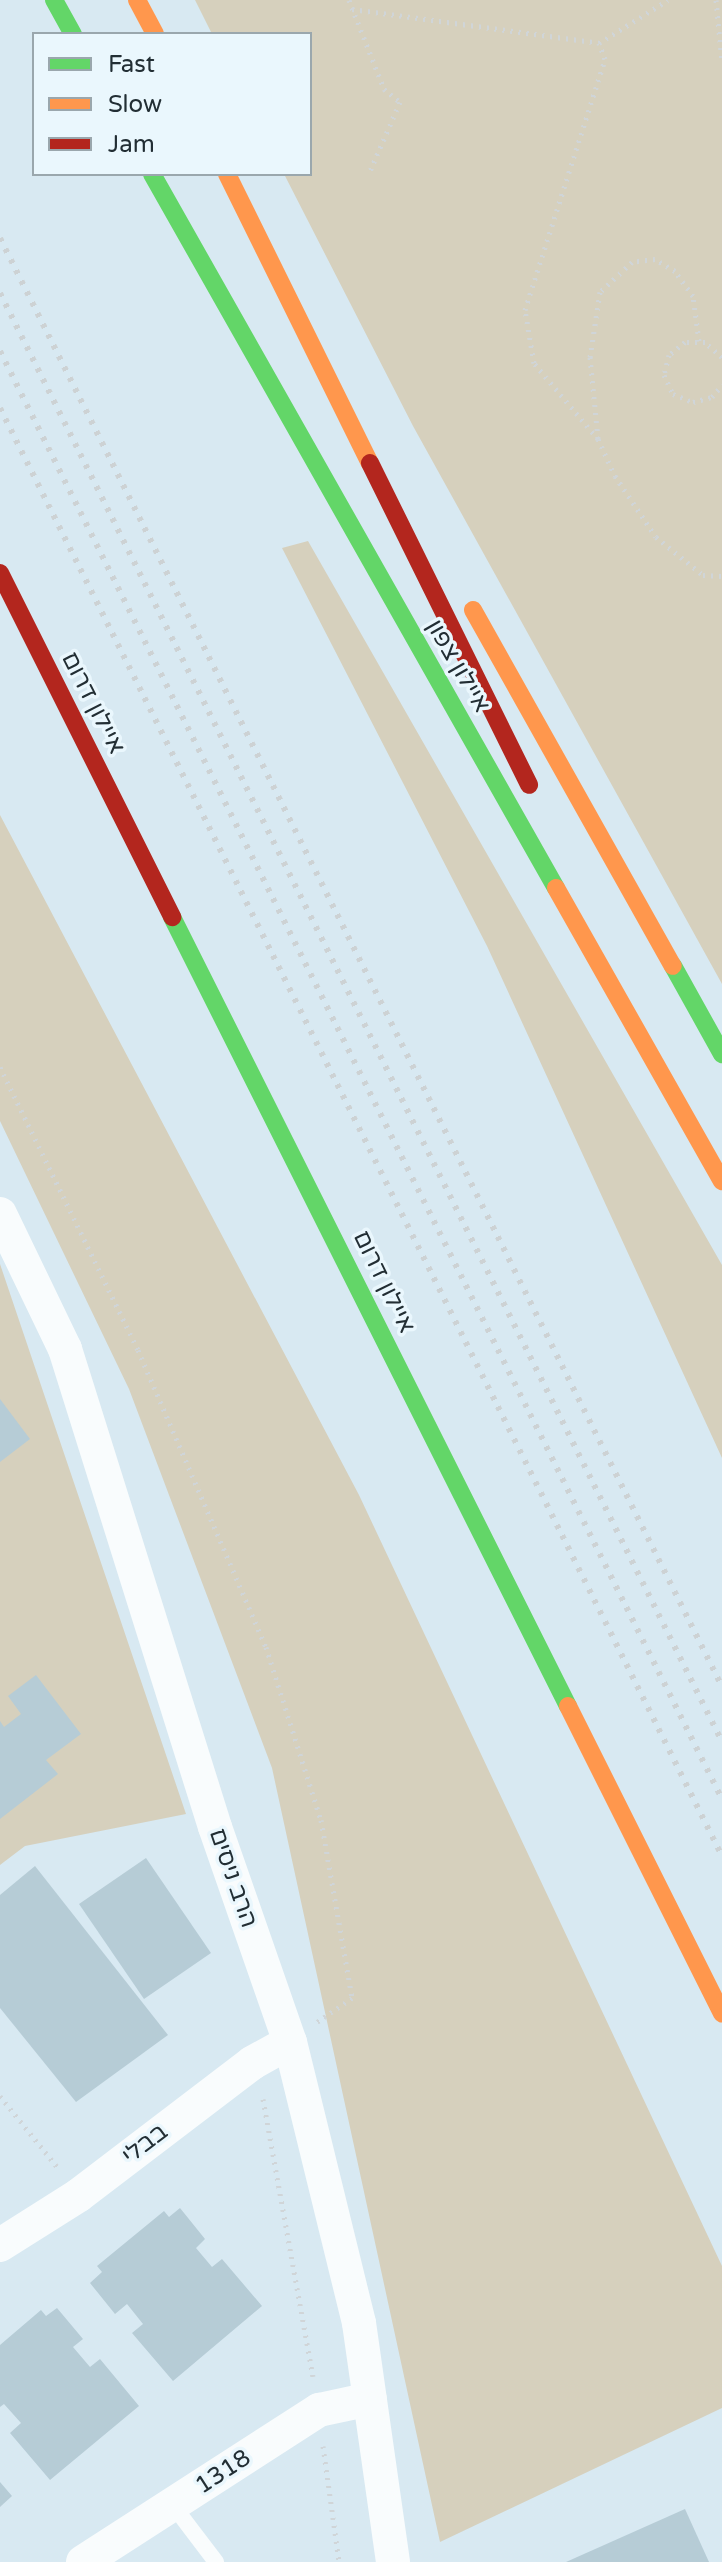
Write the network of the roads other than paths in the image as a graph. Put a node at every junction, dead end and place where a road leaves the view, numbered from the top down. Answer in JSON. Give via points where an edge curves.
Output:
{"nodes":[{"id":1,"x":54,"y":0,"type":"edge"},
{"id":2,"x":137,"y":0,"type":"edge"},
{"id":3,"x":72,"y":32,"type":"edge"},
{"id":4,"x":154,"y":32,"type":"edge"},
{"id":5,"x":153,"y":176,"type":"edge"},
{"id":6,"x":230,"y":176,"type":"edge"},
{"id":7,"x":230,"y":176,"type":"edge"},
{"id":8,"x":420,"y":517,"type":"dead end"},
{"id":9,"x":0,"y":573,"type":"edge"},
{"id":10,"x":459,"y":586,"type":"dead end"},
{"id":11,"x":538,"y":802,"type":"dead end"},
{"id":12,"x":588,"y":902,"type":"dead end"},
{"id":13,"x":722,"y":1054,"type":"edge"},
{"id":14,"x":722,"y":1174,"type":"edge"},
{"id":15,"x":722,"y":1181,"type":"edge"},
{"id":16,"x":0,"y":1214,"type":"edge"},
{"id":17,"x":722,"y":2014,"type":"edge"},
{"id":18,"x":290,"y":2042,"type":"junction"},
{"id":19,"x":0,"y":2245,"type":"edge"},
{"id":20,"x":370,"y":2399,"type":"junction"},
{"id":21,"x":172,"y":2504,"type":"junction"},
{"id":22,"x":83,"y":2562,"type":"edge"},
{"id":23,"x":216,"y":2562,"type":"edge"},
{"id":24,"x":393,"y":2562,"type":"edge"}],
"edges":[{"from":1,"to":3,"type":"highway"},
{"from":2,"to":4,"type":"highway"},
{"from":5,"to":15,"type":"highway","name":"איילון צפון"},
{"from":6,"to":8,"type":"highway"},
{"from":7,"to":11,"type":"highway"},
{"from":9,"to":17,"type":"highway","name":"איילון דרום"},
{"from":10,"to":13,"type":"highway"},
{"from":12,"to":14,"type":"highway"},
{"from":16,"to":18,"type":"street","name":"הרב ניסים","via":[[65,1349],[215,1827]]},
{"from":18,"to":19,"type":"street","name":"בבלי","via":[[252,2063],[79,2195]]},
{"from":18,"to":20,"type":"street","name":"הרב ניסים","via":[[359,2323]]},
{"from":20,"to":21,"type":"street","name":"1318","via":[[319,2410]]},
{"from":20,"to":24,"type":"street","name":"הרב ניסים"},
{"from":21,"to":22,"type":"street","name":"1318"},
{"from":21,"to":23,"type":"lane"}]}
